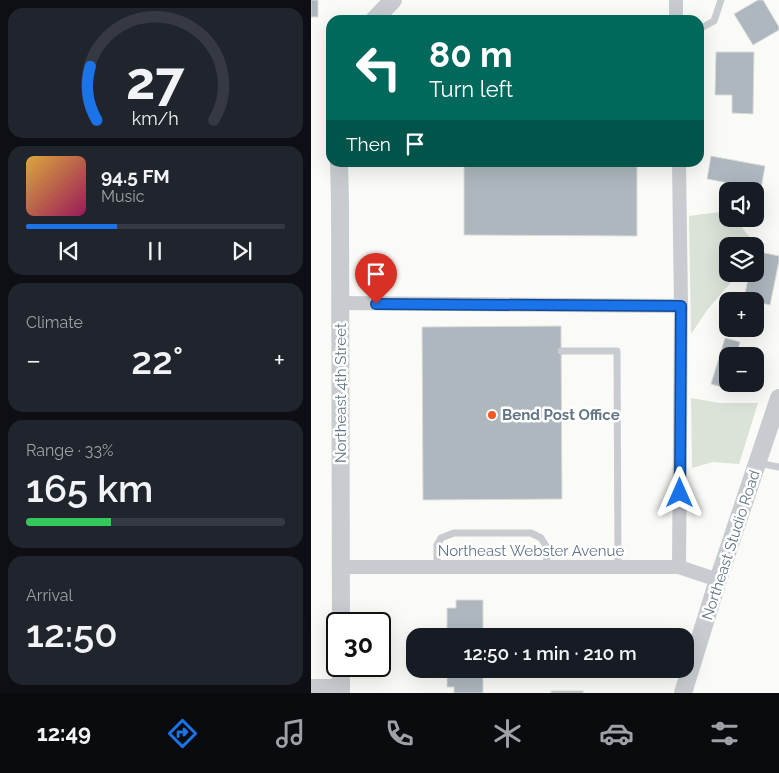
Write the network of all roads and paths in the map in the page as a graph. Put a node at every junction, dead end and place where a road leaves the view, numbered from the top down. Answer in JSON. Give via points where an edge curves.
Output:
{"nodes":[{"id":1,"x":393,"y":0,"type":"edge"},
{"id":2,"x":676,"y":0,"type":"edge"},
{"id":3,"x":721,"y":0,"type":"edge"},
{"id":4,"x":379,"y":15,"type":"edge"},
{"id":5,"x":676,"y":15,"type":"edge"},
{"id":6,"x":704,"y":26,"type":"edge"},
{"id":7,"x":339,"y":167,"type":"edge"},
{"id":8,"x":679,"y":167,"type":"edge"},
{"id":9,"x":341,"y":304,"type":"junction"},
{"id":10,"x":681,"y":306,"type":"junction"},
{"id":11,"x":561,"y":352,"type":"dead end"},
{"id":12,"x":779,"y":398,"type":"edge"},
{"id":13,"x":758,"y":463,"type":"junction"},
{"id":14,"x":779,"y":467,"type":"edge"},
{"id":15,"x":341,"y":567,"type":"junction"},
{"id":16,"x":437,"y":567,"type":"junction"},
{"id":17,"x":547,"y":567,"type":"junction"},
{"id":18,"x":618,"y":567,"type":"junction"},
{"id":19,"x":679,"y":567,"type":"junction"},
{"id":20,"x":718,"y":580,"type":"junction"},
{"id":21,"x":341,"y":612,"type":"edge"},
{"id":22,"x":341,"y":677,"type":"edge"},
{"id":23,"x":311,"y":686,"type":"edge"},
{"id":24,"x":341,"y":690,"type":"edge"},
{"id":25,"x":683,"y":693,"type":"edge"}],
"edges":[{"from":1,"to":4,"type":"street"},
{"from":2,"to":5,"type":"street"},
{"from":3,"to":6,"type":"lane","via":[[714,21]]},
{"from":7,"to":9,"type":"street","name":"Northeast 4th Street"},
{"from":8,"to":10,"type":"street"},
{"from":9,"to":10,"type":"street"},
{"from":9,"to":15,"type":"street","name":"Northeast 4th Street"},
{"from":10,"to":19,"type":"street"},
{"from":11,"to":18,"type":"lane","via":[[617,351]]},
{"from":12,"to":13,"type":"street","name":"Northeast Studio Road"},
{"from":13,"to":14,"type":"lane"},
{"from":13,"to":20,"type":"street","name":"Northeast Studio Road"},
{"from":15,"to":16,"type":"street","name":"Northeast Webster Avenue"},
{"from":15,"to":21,"type":"street","name":"Northeast 4th Street"},
{"from":16,"to":17,"type":"street","name":"Northeast Webster Avenue"},
{"from":16,"to":17,"type":"lane","via":[[437,546],[441,538],[454,533],[531,533],[541,538],[546,546]]},
{"from":17,"to":18,"type":"street","name":"Northeast Webster Avenue"},
{"from":18,"to":19,"type":"street","name":"Northeast Webster Avenue"},
{"from":19,"to":20,"type":"street","name":"Northeast Webster Avenue"},
{"from":20,"to":25,"type":"street","name":"Northeast Studio Road"},
{"from":22,"to":24,"type":"street"},
{"from":23,"to":24,"type":"street"}]}
